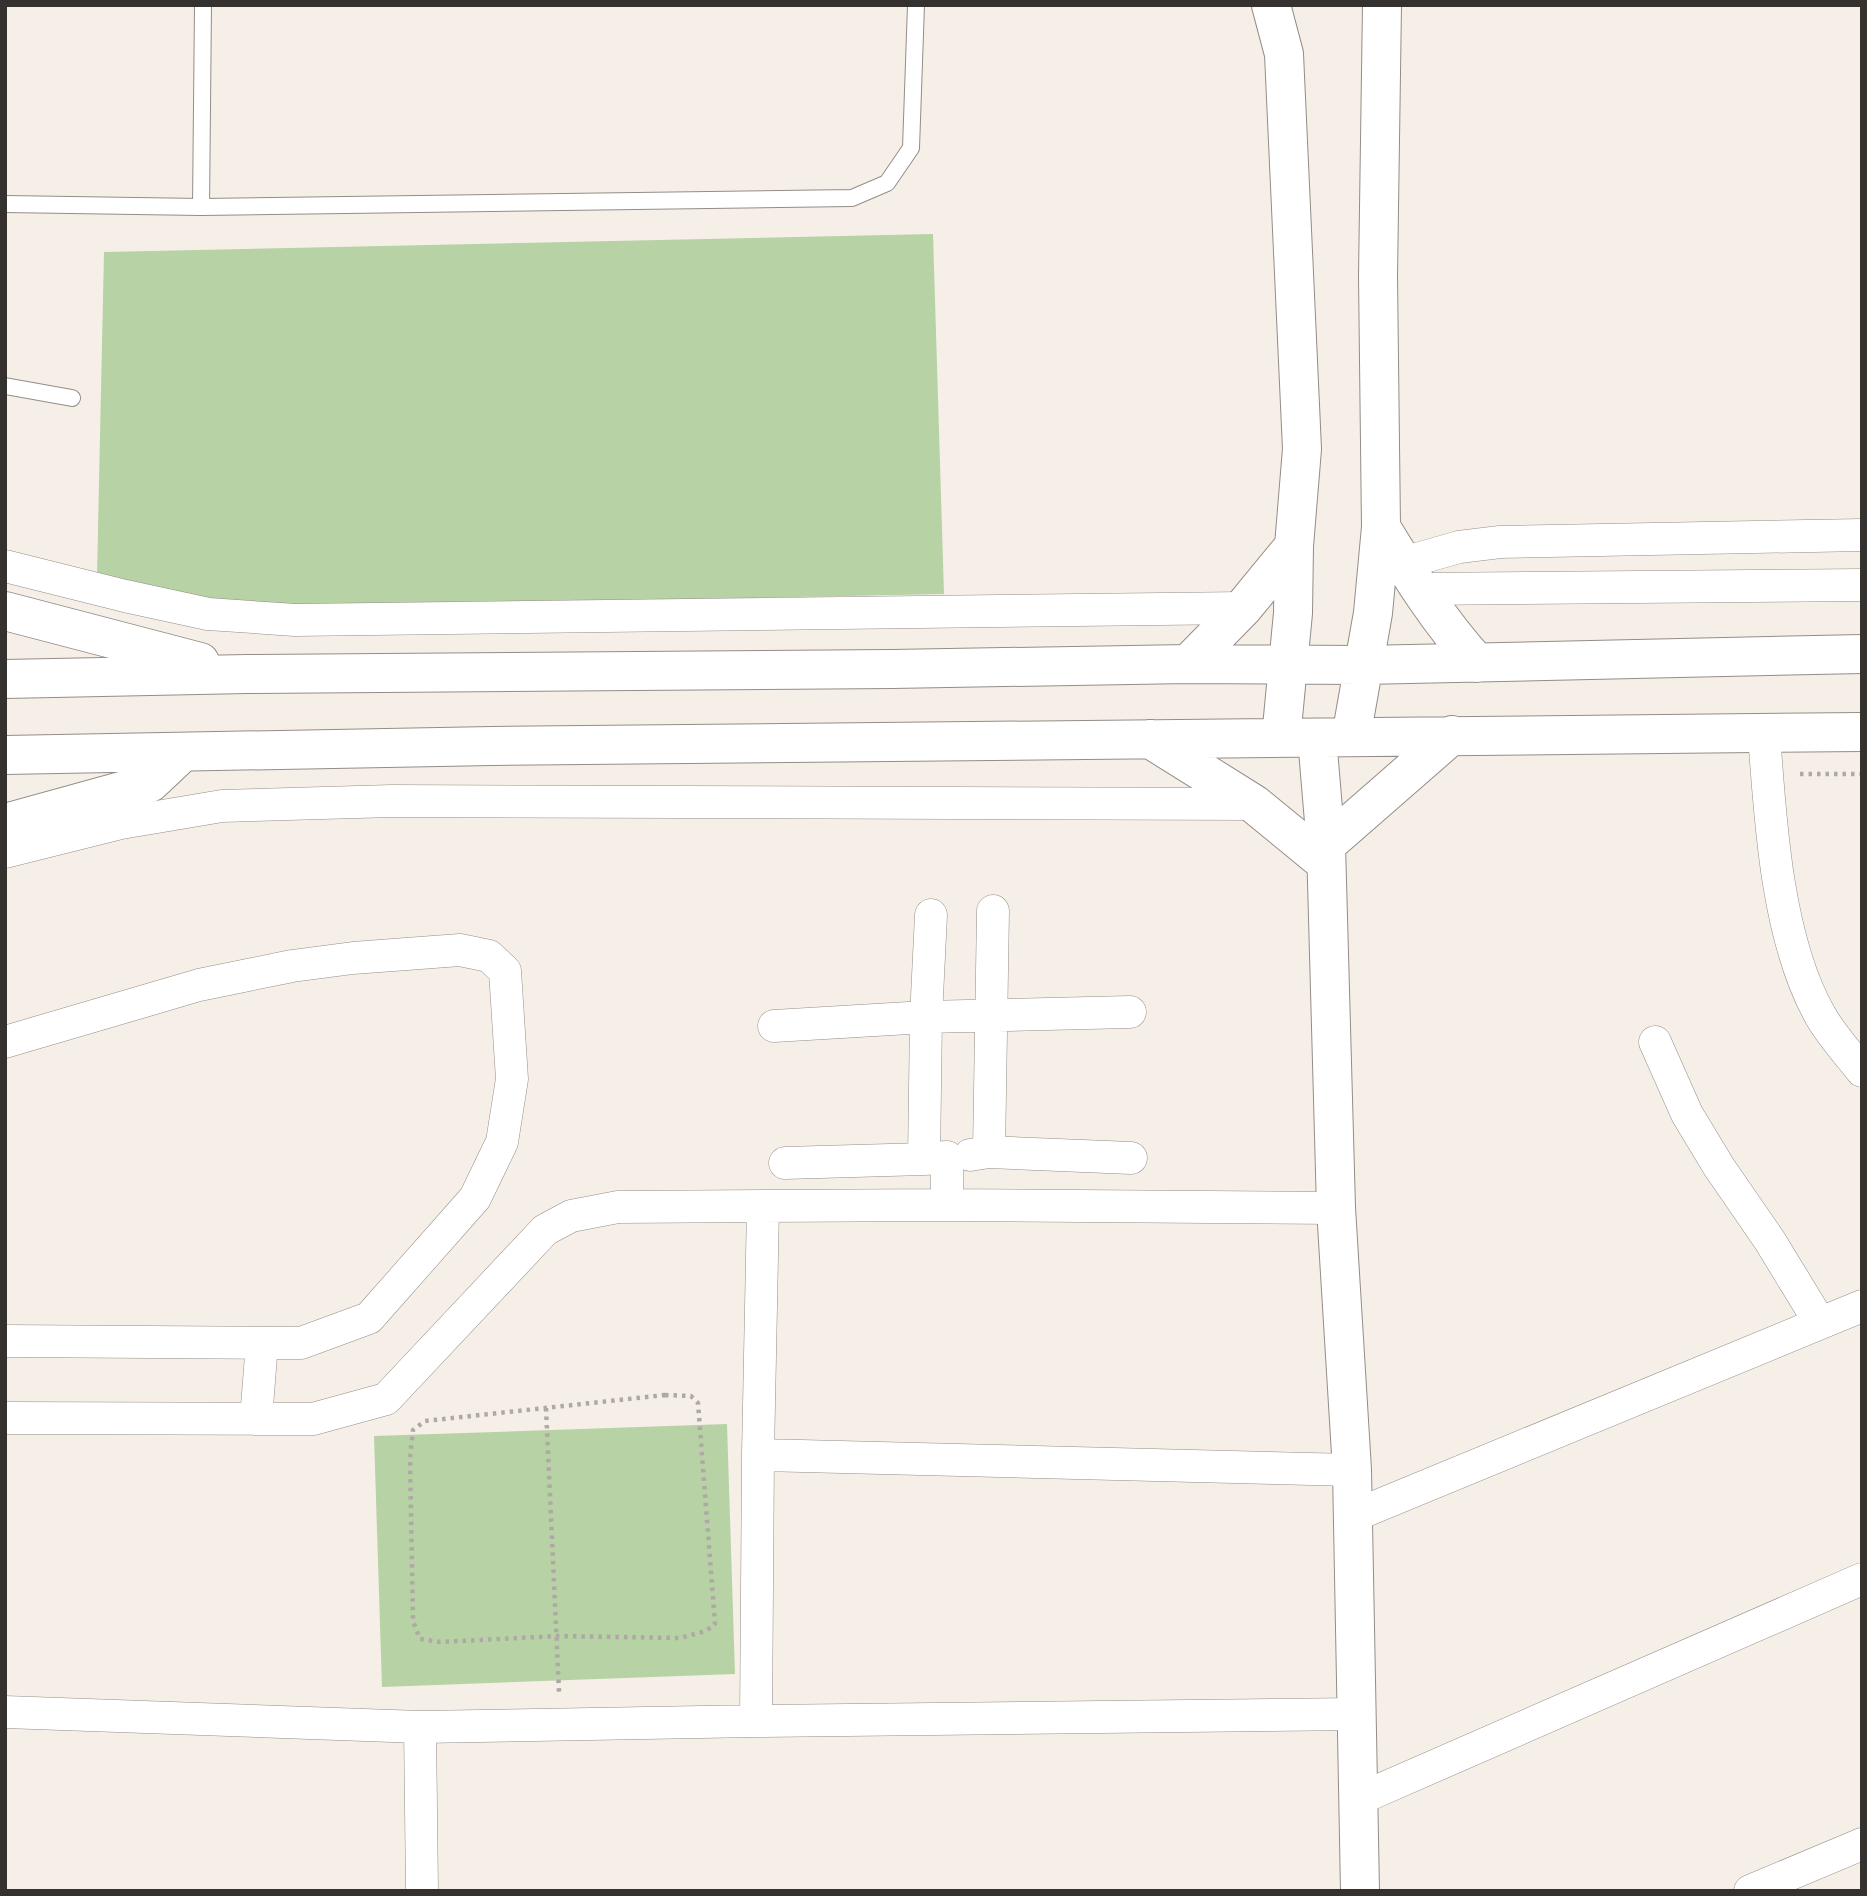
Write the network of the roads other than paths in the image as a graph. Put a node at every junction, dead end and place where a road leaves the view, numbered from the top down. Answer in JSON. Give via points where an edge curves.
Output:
{"nodes":[{"id":1,"x":203,"y":5,"type":"edge"},
{"id":2,"x":916,"y":5,"type":"edge"},
{"id":3,"x":1271,"y":5,"type":"edge"},
{"id":4,"x":1382,"y":5,"type":"edge"},
{"id":5,"x":5,"y":204,"type":"edge"},
{"id":6,"x":201,"y":207,"type":"junction"},
{"id":7,"x":5,"y":386,"type":"edge"},
{"id":8,"x":72,"y":398,"type":"dead end"},
{"id":9,"x":1381,"y":527,"type":"junction"},
{"id":10,"x":1783,"y":535,"type":"junction"},
{"id":11,"x":1862,"y":535,"type":"edge"},
{"id":12,"x":1294,"y":546,"type":"junction"},
{"id":13,"x":5,"y":566,"type":"edge"},
{"id":14,"x":1411,"y":576,"type":"junction"},
{"id":15,"x":1784,"y":585,"type":"junction"},
{"id":16,"x":1862,"y":585,"type":"edge"},
{"id":17,"x":1243,"y":608,"type":"junction"},
{"id":18,"x":5,"y":611,"type":"edge"},
{"id":19,"x":1862,"y":654,"type":"edge"},
{"id":20,"x":1288,"y":663,"type":"junction"},
{"id":21,"x":1477,"y":663,"type":"junction"},
{"id":22,"x":1188,"y":664,"type":"junction"},
{"id":23,"x":1363,"y":665,"type":"junction"},
{"id":24,"x":247,"y":674,"type":"junction"},
{"id":25,"x":5,"y":679,"type":"edge"},
{"id":26,"x":1862,"y":732,"type":"edge"},
{"id":27,"x":1764,"y":733,"type":"junction"},
{"id":28,"x":1452,"y":735,"type":"junction"},
{"id":29,"x":1316,"y":738,"type":"junction"},
{"id":30,"x":1150,"y":739,"type":"junction"},
{"id":31,"x":183,"y":752,"type":"junction"},
{"id":32,"x":5,"y":755,"type":"edge"},
{"id":33,"x":1254,"y":804,"type":"junction"},
{"id":34,"x":5,"y":823,"type":"edge"},
{"id":35,"x":5,"y":852,"type":"edge"},
{"id":36,"x":1326,"y":854,"type":"junction"},
{"id":37,"x":993,"y":911,"type":"dead end"},
{"id":38,"x":931,"y":915,"type":"dead end"},
{"id":39,"x":1130,"y":1012,"type":"dead end"},
{"id":40,"x":992,"y":1015,"type":"junction"},
{"id":41,"x":926,"y":1017,"type":"junction"},
{"id":42,"x":774,"y":1026,"type":"dead end"},
{"id":43,"x":5,"y":1042,"type":"edge"},
{"id":44,"x":1655,"y":1042,"type":"dead end"},
{"id":45,"x":1862,"y":1071,"type":"edge"},
{"id":46,"x":989,"y":1152,"type":"junction"},
{"id":47,"x":936,"y":1158,"type":"junction"},
{"id":48,"x":1131,"y":1158,"type":"dead end"},
{"id":49,"x":785,"y":1163,"type":"dead end"},
{"id":50,"x":947,"y":1205,"type":"junction"},
{"id":51,"x":763,"y":1207,"type":"junction"},
{"id":52,"x":1336,"y":1208,"type":"junction"},
{"id":53,"x":1862,"y":1306,"type":"edge"},
{"id":54,"x":1820,"y":1323,"type":"junction"},
{"id":55,"x":5,"y":1341,"type":"edge"},
{"id":56,"x":262,"y":1343,"type":"junction"},
{"id":57,"x":5,"y":1418,"type":"edge"},
{"id":58,"x":256,"y":1419,"type":"junction"},
{"id":59,"x":758,"y":1455,"type":"junction"},
{"id":60,"x":1352,"y":1469,"type":"junction"},
{"id":61,"x":1353,"y":1516,"type":"junction"},
{"id":62,"x":1862,"y":1580,"type":"edge"},
{"id":63,"x":5,"y":1712,"type":"edge"},
{"id":64,"x":1357,"y":1714,"type":"junction"},
{"id":65,"x":756,"y":1721,"type":"junction"},
{"id":66,"x":420,"y":1727,"type":"junction"},
{"id":67,"x":1359,"y":1799,"type":"junction"},
{"id":68,"x":1862,"y":1844,"type":"edge"},
{"id":69,"x":422,"y":1891,"type":"edge"},
{"id":70,"x":1360,"y":1891,"type":"edge"},
{"id":71,"x":1750,"y":1891,"type":"edge"}],
"edges":[{"from":1,"to":6,"type":"lane"},
{"from":2,"to":6,"type":"lane","via":[[911,148],[887,183],[852,198]]},
{"from":3,"to":12,"type":"main road","via":[[1284,54],[1301,436]]},
{"from":4,"to":9,"type":"main road"},
{"from":5,"to":6,"type":"lane"},
{"from":7,"to":8,"type":"lane"},
{"from":9,"to":14,"type":"main road"},
{"from":9,"to":23,"type":"main road"},
{"from":10,"to":11,"type":"street"},
{"from":10,"to":14,"type":"street","via":[[1500,542],[1459,547]]},
{"from":10,"to":15,"type":"street"},
{"from":12,"to":17,"type":"main road"},
{"from":12,"to":20,"type":"main road"},
{"from":13,"to":17,"type":"street","via":[[208,614],[295,620]]},
{"from":14,"to":15,"type":"street"},
{"from":14,"to":21,"type":"main road"},
{"from":15,"to":16,"type":"street"},
{"from":17,"to":22,"type":"main road"},
{"from":18,"to":24,"type":"main road"},
{"from":19,"to":21,"type":"main road"},
{"from":20,"to":22,"type":"main road"},
{"from":20,"to":23,"type":"main road"},
{"from":20,"to":29,"type":"main road"},
{"from":21,"to":23,"type":"main road"},
{"from":22,"to":24,"type":"main road"},
{"from":23,"to":29,"type":"main road"},
{"from":24,"to":25,"type":"main road"},
{"from":26,"to":27,"type":"main road"},
{"from":27,"to":28,"type":"main road"},
{"from":27,"to":45,"type":"street","via":[[1780,890],[1789,934],[1820,1015]]},
{"from":28,"to":29,"type":"main road"},
{"from":28,"to":36,"type":"main road"},
{"from":29,"to":30,"type":"main road"},
{"from":29,"to":36,"type":"main road"},
{"from":30,"to":31,"type":"main road"},
{"from":30,"to":33,"type":"main road"},
{"from":31,"to":32,"type":"main road"},
{"from":31,"to":34,"type":"main road","via":[[150,783]]},
{"from":33,"to":35,"type":"street","via":[[393,801],[235,806],[121,823]]},
{"from":33,"to":36,"type":"main road"},
{"from":36,"to":52,"type":"main road"},
{"from":37,"to":40,"type":"street"},
{"from":38,"to":41,"type":"street"},
{"from":39,"to":40,"type":"street"},
{"from":40,"to":41,"type":"street"},
{"from":40,"to":46,"type":"street"},
{"from":41,"to":42,"type":"street"},
{"from":41,"to":47,"type":"street"},
{"from":43,"to":56,"type":"street","via":[[199,985],[341,959],[460,950],[489,956],[505,971],[512,1079],[502,1142],[475,1198],[369,1318],[301,1343]]},
{"from":44,"to":54,"type":"street","via":[[1687,1114]]},
{"from":46,"to":47,"type":"street"},
{"from":46,"to":48,"type":"street"},
{"from":47,"to":49,"type":"street"},
{"from":47,"to":50,"type":"street"},
{"from":50,"to":51,"type":"street"},
{"from":50,"to":52,"type":"street"},
{"from":51,"to":58,"type":"street","via":[[618,1207],[572,1216],[545,1230],[386,1399],[313,1419]]},
{"from":51,"to":59,"type":"street"},
{"from":52,"to":60,"type":"main road"},
{"from":53,"to":54,"type":"street"},
{"from":54,"to":61,"type":"street"},
{"from":55,"to":56,"type":"street"},
{"from":56,"to":58,"type":"street"},
{"from":57,"to":58,"type":"street"},
{"from":59,"to":60,"type":"street"},
{"from":59,"to":65,"type":"street"},
{"from":60,"to":61,"type":"main road"},
{"from":61,"to":64,"type":"main road"},
{"from":62,"to":67,"type":"street"},
{"from":63,"to":66,"type":"street"},
{"from":64,"to":65,"type":"street"},
{"from":64,"to":67,"type":"main road"},
{"from":65,"to":66,"type":"street"},
{"from":66,"to":69,"type":"street"},
{"from":67,"to":70,"type":"main road"},
{"from":68,"to":71,"type":"street"}]}
